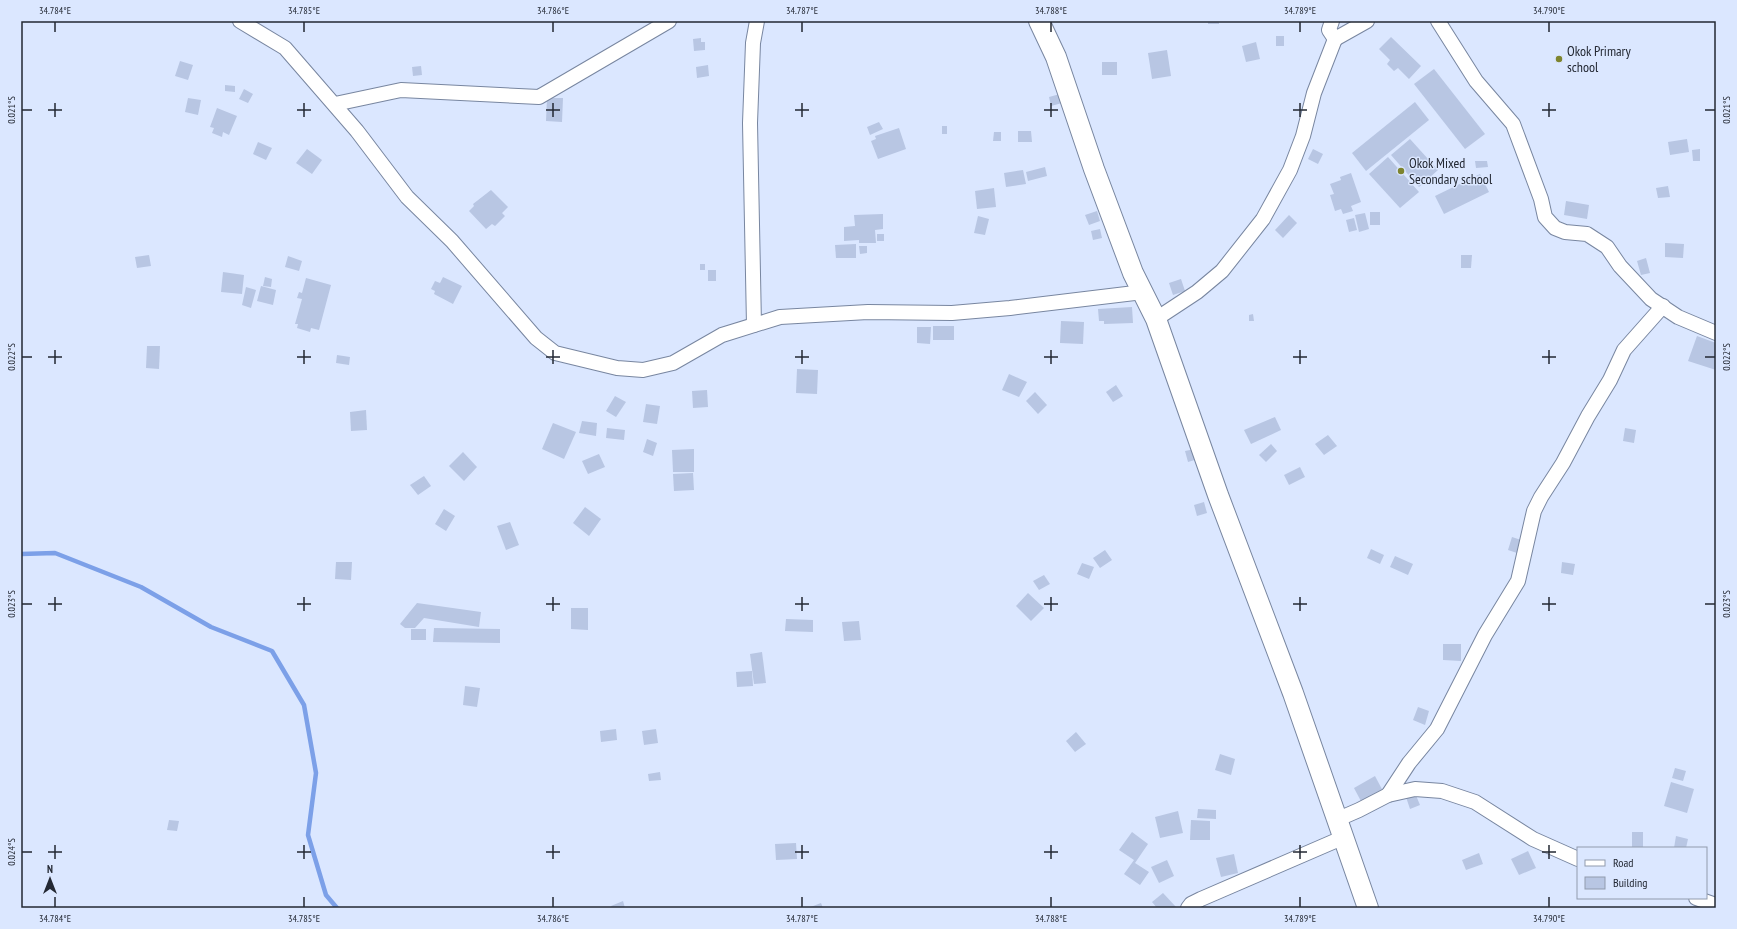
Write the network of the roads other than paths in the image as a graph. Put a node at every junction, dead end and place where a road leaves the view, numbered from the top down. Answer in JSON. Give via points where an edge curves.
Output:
{"nodes":[{"id":1,"x":240,"y":21,"type":"edge"},
{"id":2,"x":669,"y":21,"type":"edge"},
{"id":3,"x":757,"y":21,"type":"edge"},
{"id":4,"x":1039,"y":21,"type":"edge"},
{"id":5,"x":1332,"y":21,"type":"edge"},
{"id":6,"x":1367,"y":21,"type":"edge"},
{"id":7,"x":1438,"y":21,"type":"edge"},
{"id":8,"x":1335,"y":39,"type":"junction"},
{"id":9,"x":334,"y":104,"type":"junction"},
{"id":10,"x":1143,"y":292,"type":"junction"},
{"id":11,"x":1662,"y":306,"type":"junction"},
{"id":12,"x":1156,"y":319,"type":"junction"},
{"id":13,"x":754,"y":325,"type":"junction"},
{"id":14,"x":1716,"y":333,"type":"edge"},
{"id":15,"x":1388,"y":795,"type":"junction"},
{"id":16,"x":1339,"y":829,"type":"junction"},
{"id":17,"x":1577,"y":859,"type":"edge"},
{"id":18,"x":1699,"y":899,"type":"edge"},
{"id":19,"x":1716,"y":905,"type":"edge"},
{"id":20,"x":1188,"y":908,"type":"edge"},
{"id":21,"x":1368,"y":908,"type":"edge"}],
"edges":[{"from":1,"to":9,"type":"street","via":[[286,48]]},
{"from":2,"to":9,"type":"street","via":[[540,97],[400,90]]},
{"from":3,"to":13,"type":"street","via":[[753,43],[750,123]]},
{"from":4,"to":10,"type":"street","via":[[1056,57],[1094,169],[1133,273]]},
{"from":5,"to":8,"type":"street","via":[[1329,30]]},
{"from":6,"to":8,"type":"street"},
{"from":7,"to":11,"type":"street","via":[[1476,81],[1513,124],[1541,199],[1545,217],[1555,228],[1565,232],[1587,234],[1607,247],[1620,266],[1651,299]]},
{"from":8,"to":12,"type":"street","via":[[1314,93],[1303,136],[1290,170],[1263,219],[1222,271],[1197,292]]},
{"from":9,"to":13,"type":"street","via":[[407,197],[452,242],[536,338],[555,352],[617,368],[643,370],[673,363],[722,335]]},
{"from":10,"to":12,"type":"street"},
{"from":10,"to":13,"type":"street","via":[[952,313],[868,312],[780,317]]},
{"from":11,"to":14,"type":"street","via":[[1678,317]]},
{"from":11,"to":15,"type":"street","via":[[1624,350],[1563,463],[1540,497],[1534,511],[1518,581],[1485,635],[1437,730],[1409,763]]},
{"from":12,"to":16,"type":"street","via":[[1218,496],[1293,693]]},
{"from":15,"to":16,"type":"street","via":[[1359,810]]},
{"from":15,"to":17,"type":"street","via":[[1415,789],[1442,791],[1475,802],[1533,839]]},
{"from":16,"to":20,"type":"street","via":[[1191,904]]},
{"from":16,"to":21,"type":"street"},
{"from":18,"to":19,"type":"street"}]}
